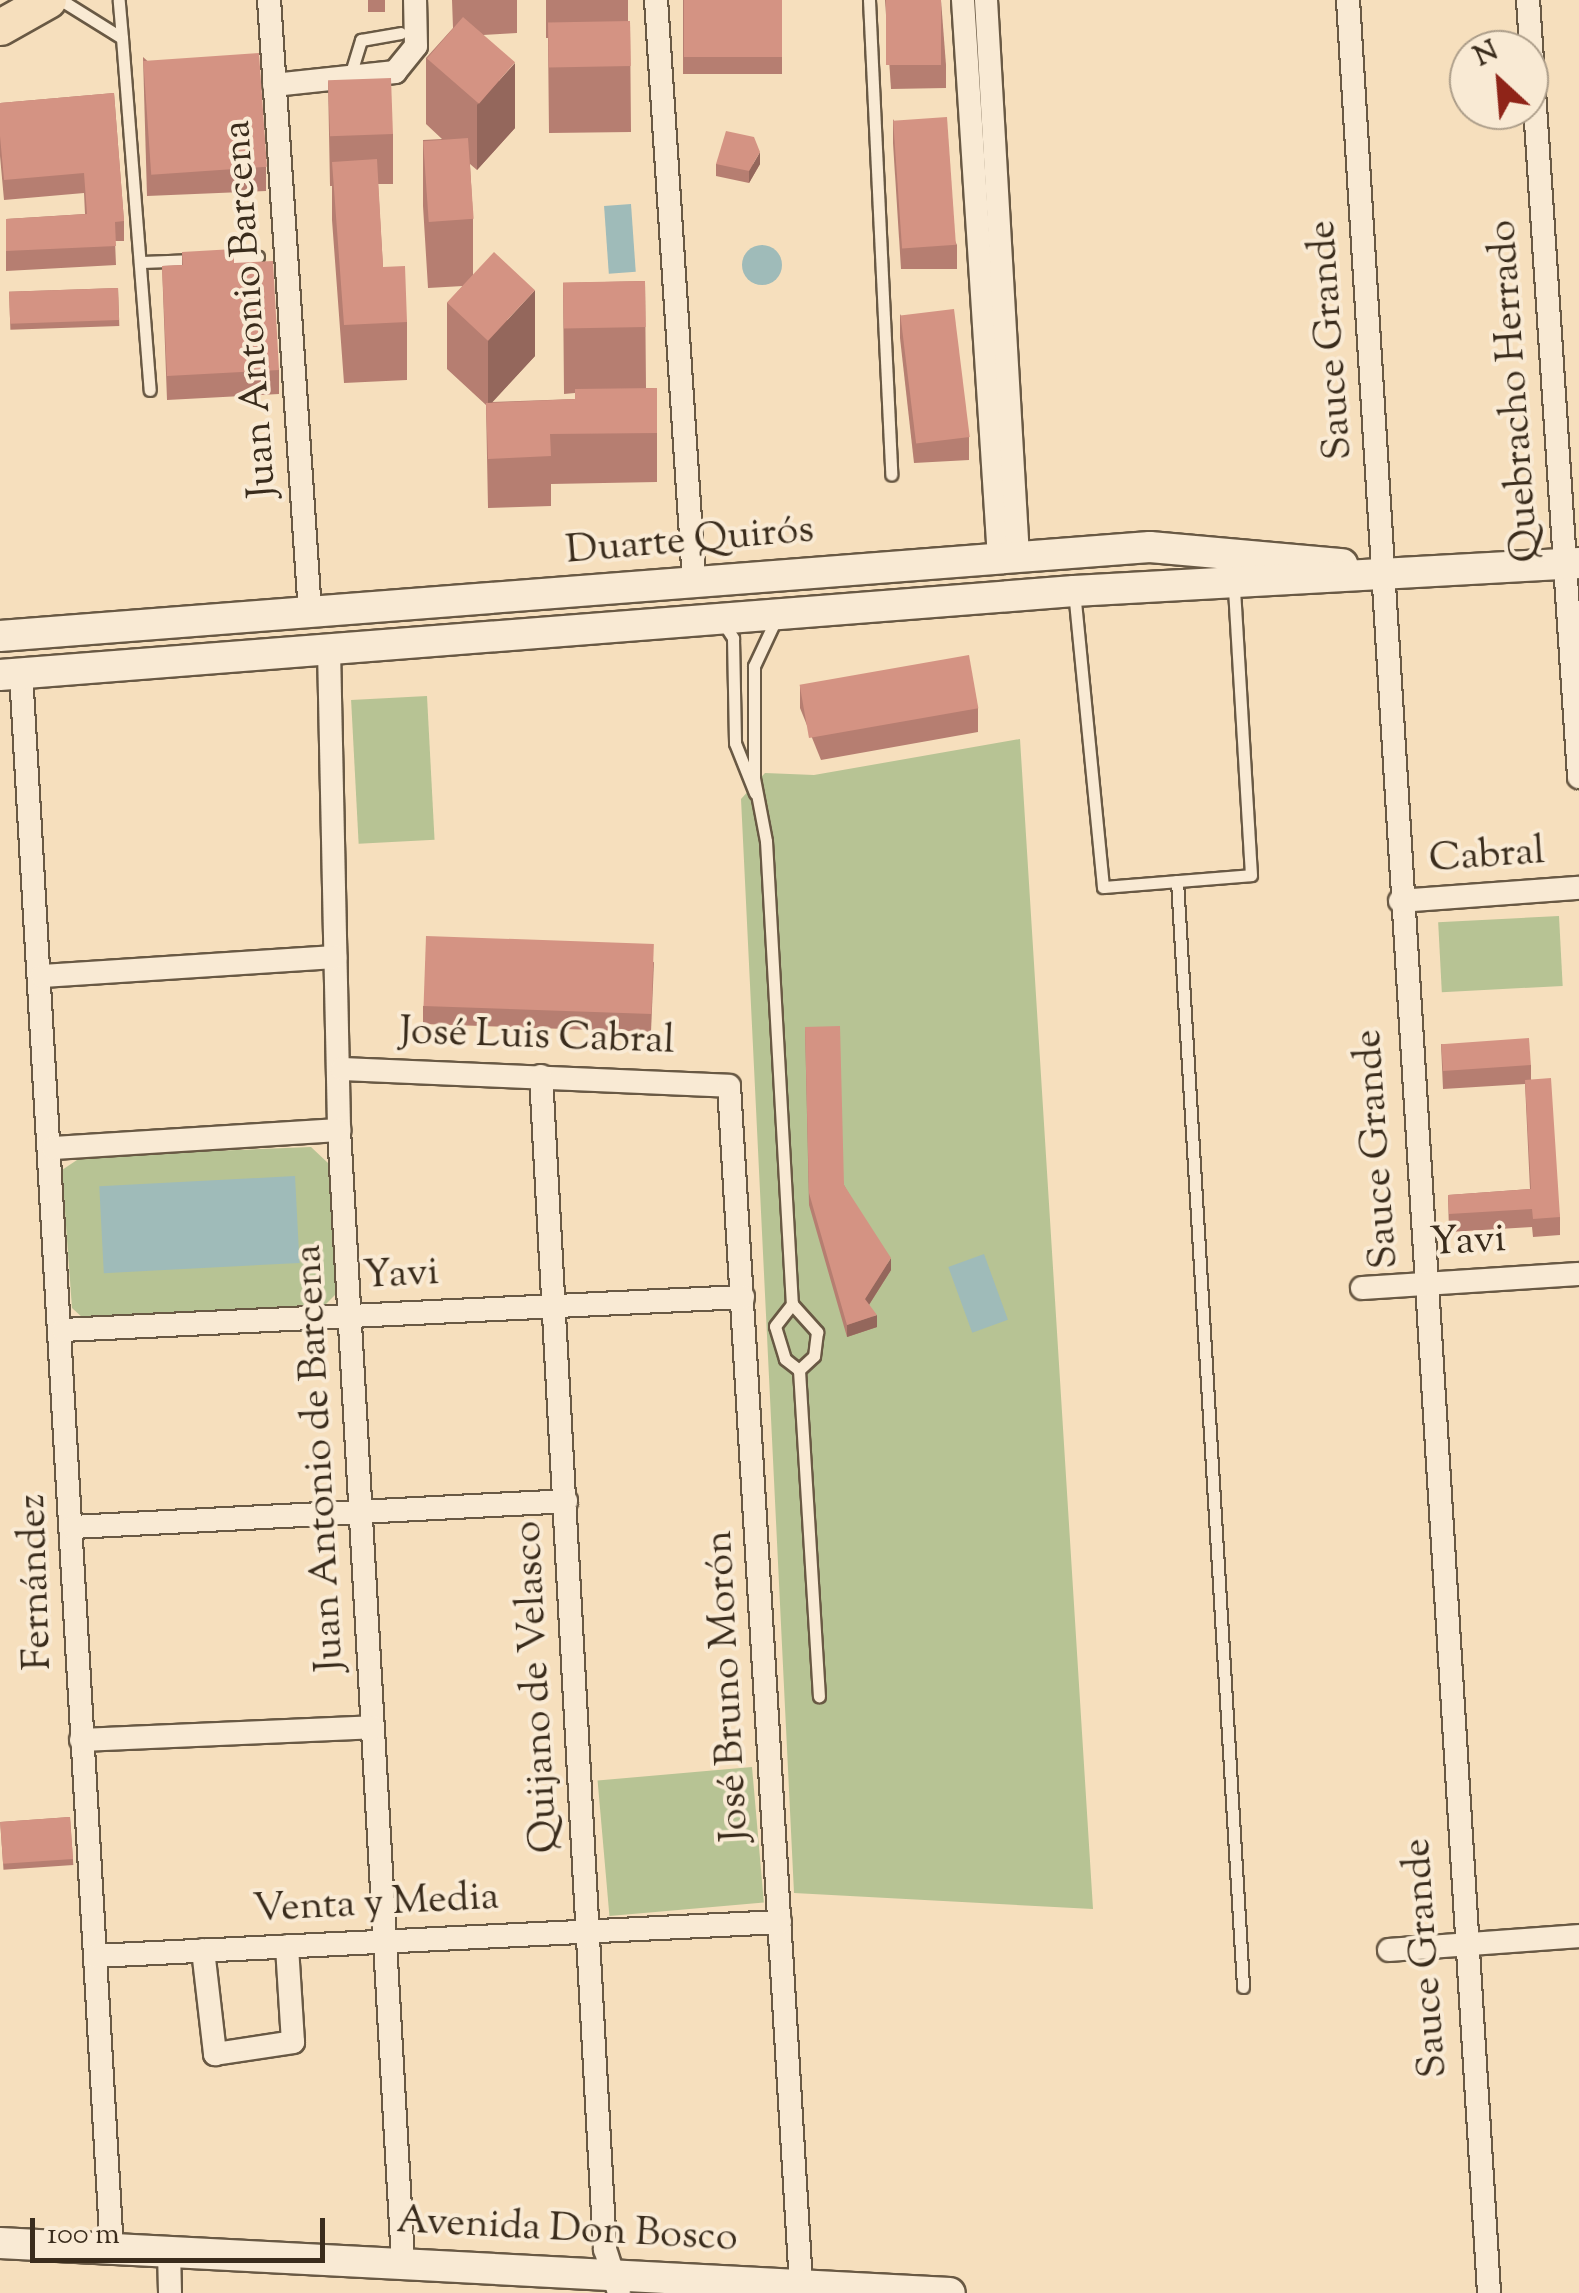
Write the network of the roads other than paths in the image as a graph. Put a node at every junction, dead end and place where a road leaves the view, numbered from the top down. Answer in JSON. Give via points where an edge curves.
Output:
{"nodes":[{"id":1,"x":48,"y":0,"type":"edge"},
{"id":2,"x":61,"y":0,"type":"edge"},
{"id":3,"x":118,"y":0,"type":"edge"},
{"id":4,"x":269,"y":0,"type":"edge"},
{"id":5,"x":415,"y":0,"type":"edge"},
{"id":6,"x":656,"y":0,"type":"edge"},
{"id":7,"x":869,"y":0,"type":"edge"},
{"id":8,"x":963,"y":0,"type":"edge"},
{"id":9,"x":986,"y":0,"type":"edge"},
{"id":10,"x":1348,"y":0,"type":"edge"},
{"id":11,"x":1528,"y":0,"type":"edge"},
{"id":12,"x":0,"y":27,"type":"edge"},
{"id":13,"x":400,"y":34,"type":"dead end"},
{"id":14,"x":122,"y":38,"type":"junction"},
{"id":15,"x":348,"y":79,"type":"junction"},
{"id":16,"x":274,"y":85,"type":"junction"},
{"id":17,"x":258,"y":257,"type":"edge"},
{"id":18,"x":142,"y":262,"type":"junction"},
{"id":19,"x":150,"y":390,"type":"dead end"},
{"id":20,"x":892,"y":474,"type":"dead end"},
{"id":21,"x":1008,"y":557,"type":"junction"},
{"id":22,"x":1572,"y":563,"type":"edge"},
{"id":23,"x":1384,"y":572,"type":"junction"},
{"id":24,"x":694,"y":582,"type":"junction"},
{"id":25,"x":1234,"y":585,"type":"junction"},
{"id":26,"x":1074,"y":591,"type":"junction"},
{"id":27,"x":310,"y":612,"type":"junction"},
{"id":28,"x":778,"y":616,"type":"junction"},
{"id":29,"x":721,"y":620,"type":"junction"},
{"id":30,"x":0,"y":636,"type":"edge"},
{"id":31,"x":329,"y":650,"type":"junction"},
{"id":32,"x":10,"y":674,"type":"edge"},
{"id":33,"x":1579,"y":778,"type":"edge"},
{"id":34,"x":755,"y":793,"type":"junction"},
{"id":35,"x":1176,"y":881,"type":"junction"},
{"id":36,"x":1579,"y":888,"type":"edge"},
{"id":37,"x":1400,"y":901,"type":"junction"},
{"id":38,"x":335,"y":956,"type":"junction"},
{"id":39,"x":42,"y":976,"type":"junction"},
{"id":40,"x":342,"y":1069,"type":"junction"},
{"id":41,"x":541,"y":1076,"type":"junction"},
{"id":42,"x":728,"y":1086,"type":"joint"},
{"id":43,"x":340,"y":1130,"type":"junction"},
{"id":44,"x":53,"y":1148,"type":"junction"},
{"id":45,"x":1579,"y":1274,"type":"edge"},
{"id":46,"x":1424,"y":1284,"type":"junction"},
{"id":47,"x":1362,"y":1288,"type":"dead end"},
{"id":48,"x":743,"y":1297,"type":"junction"},
{"id":49,"x":792,"y":1304,"type":"junction"},
{"id":50,"x":553,"y":1306,"type":"junction"},
{"id":51,"x":351,"y":1316,"type":"junction"},
{"id":52,"x":63,"y":1330,"type":"junction"},
{"id":53,"x":800,"y":1370,"type":"junction"},
{"id":54,"x":566,"y":1502,"type":"junction"},
{"id":55,"x":363,"y":1510,"type":"junction"},
{"id":56,"x":73,"y":1527,"type":"junction"},
{"id":57,"x":818,"y":1696,"type":"dead end"},
{"id":58,"x":373,"y":1727,"type":"junction"},
{"id":59,"x":81,"y":1740,"type":"junction"},
{"id":60,"x":780,"y":1922,"type":"junction"},
{"id":61,"x":588,"y":1932,"type":"junction"},
{"id":62,"x":1579,"y":1936,"type":"edge"},
{"id":63,"x":385,"y":1942,"type":"junction"},
{"id":64,"x":1463,"y":1944,"type":"junction"},
{"id":65,"x":287,"y":1946,"type":"junction"},
{"id":66,"x":203,"y":1950,"type":"junction"},
{"id":67,"x":1389,"y":1950,"type":"dead end"},
{"id":68,"x":95,"y":1956,"type":"junction"},
{"id":69,"x":1243,"y":1987,"type":"dead end"},
{"id":70,"x":0,"y":2243,"type":"edge"},
{"id":71,"x":112,"y":2249,"type":"junction"},
{"id":72,"x":169,"y":2251,"type":"junction"},
{"id":73,"x":402,"y":2262,"type":"junction"},
{"id":74,"x":800,"y":2282,"type":"junction"},
{"id":75,"x":616,"y":2284,"type":"edge"},
{"id":76,"x":170,"y":2293,"type":"edge"},
{"id":77,"x":950,"y":2293,"type":"edge"},
{"id":78,"x":1489,"y":2293,"type":"edge"}],
"edges":[{"from":1,"to":12,"type":"main road"},
{"from":2,"to":14,"type":"lane"},
{"from":3,"to":14,"type":"lane"},
{"from":4,"to":16,"type":"street","name":"Juan Antonio Barcena"},
{"from":5,"to":15,"type":"street","via":[[412,56],[395,72]]},
{"from":6,"to":24,"type":"street"},
{"from":7,"to":20,"type":"lane"},
{"from":8,"to":21,"type":"street"},
{"from":9,"to":21,"type":"street"},
{"from":10,"to":23,"type":"street","name":"Sauce Grande"},
{"from":11,"to":22,"type":"street","name":"Quebracho Herrado"},
{"from":13,"to":15,"type":"lane","via":[[355,46]]},
{"from":14,"to":18,"type":"lane"},
{"from":15,"to":16,"type":"street"},
{"from":16,"to":27,"type":"street","name":"Juan Antonio Barcena"},
{"from":17,"to":18,"type":"lane"},
{"from":18,"to":19,"type":"lane"},
{"from":21,"to":23,"type":"main road","name":"Duarte Quirós","via":[[1202,547]]},
{"from":21,"to":24,"type":"main road","name":"Duarte Quirós"},
{"from":22,"to":23,"type":"main road","name":"Duarte Quirós"},
{"from":22,"to":33,"type":"street","name":"Quebracho Herrado"},
{"from":23,"to":25,"type":"main road","name":"Duarte Quirós"},
{"from":23,"to":37,"type":"street","name":"Sauce Grande"},
{"from":24,"to":27,"type":"main road","name":"Duarte Quirós"},
{"from":25,"to":26,"type":"main road","name":"Duarte Quirós"},
{"from":25,"to":35,"type":"lane","via":[[1251,876]]},
{"from":26,"to":28,"type":"main road","name":"Duarte Quirós"},
{"from":26,"to":35,"type":"lane","via":[[1103,887]]},
{"from":27,"to":30,"type":"main road","name":"Duarte Quirós"},
{"from":28,"to":29,"type":"main road","name":"Duarte Quirós"},
{"from":28,"to":34,"type":"lane","via":[[752,675]]},
{"from":29,"to":31,"type":"main road","name":"Duarte Quirós"},
{"from":29,"to":34,"type":"lane","via":[[733,638],[734,743]]},
{"from":31,"to":32,"type":"main road","name":"Duarte Quirós"},
{"from":31,"to":38,"type":"street","name":"Juan Antonio de Barcena"},
{"from":32,"to":39,"type":"street","name":"Fernández"},
{"from":34,"to":49,"type":"lane","via":[[766,841]]},
{"from":35,"to":69,"type":"lane"},
{"from":36,"to":37,"type":"street","name":"Cabral"},
{"from":37,"to":46,"type":"street","name":"Sauce Grande"},
{"from":38,"to":39,"type":"street"},
{"from":38,"to":40,"type":"street","name":"Juan Antonio de Barcena"},
{"from":39,"to":44,"type":"street","name":"Fernández"},
{"from":40,"to":41,"type":"street","name":"José Luis Cabral"},
{"from":40,"to":43,"type":"street","name":"Juan Antonio de Barcena"},
{"from":41,"to":42,"type":"street","name":"José Luis Cabral"},
{"from":41,"to":50,"type":"street","name":"Quijano de Velasco"},
{"from":42,"to":48,"type":"street","name":"José Bruno Morón"},
{"from":43,"to":44,"type":"street"},
{"from":43,"to":51,"type":"street","name":"Juan Antonio de Barcena"},
{"from":44,"to":52,"type":"street","name":"Fernández"},
{"from":45,"to":46,"type":"street","name":"Yavi"},
{"from":46,"to":47,"type":"street","name":"Yavi"},
{"from":46,"to":64,"type":"street","name":"Sauce Grande"},
{"from":48,"to":50,"type":"street","name":"Yavi"},
{"from":48,"to":60,"type":"street","name":"José Bruno Morón"},
{"from":49,"to":53,"type":"lane","via":[[775,1326],[785,1360]]},
{"from":49,"to":53,"type":"lane","via":[[817,1332],[814,1356]]},
{"from":50,"to":51,"type":"street","name":"Yavi"},
{"from":50,"to":54,"type":"street","name":"Quijano de Velasco"},
{"from":51,"to":52,"type":"street","name":"Yavi"},
{"from":51,"to":55,"type":"street","name":"Juan Antonio de Barcena"},
{"from":52,"to":56,"type":"street","name":"Fernández"},
{"from":53,"to":57,"type":"lane"},
{"from":54,"to":55,"type":"street"},
{"from":54,"to":61,"type":"street","name":"Quijano de Velasco"},
{"from":55,"to":56,"type":"street"},
{"from":55,"to":58,"type":"street","name":"Juan Antonio de Barcena"},
{"from":56,"to":59,"type":"street","name":"Fernández"},
{"from":58,"to":59,"type":"street"},
{"from":58,"to":63,"type":"street","name":"Juan Antonio de Barcena"},
{"from":59,"to":68,"type":"street","name":"Fernández"},
{"from":60,"to":61,"type":"street","name":"Venta y Media"},
{"from":60,"to":74,"type":"street","name":"José Bruno Morón"},
{"from":61,"to":63,"type":"street","name":"Venta y Media"},
{"from":61,"to":75,"type":"street","name":"Quijano de Velasco"},
{"from":62,"to":64,"type":"street"},
{"from":63,"to":65,"type":"street","name":"Venta y Media"},
{"from":63,"to":73,"type":"street","name":"Juan Antonio de Barcena"},
{"from":64,"to":67,"type":"street"},
{"from":64,"to":78,"type":"street","name":"Sauce Grande"},
{"from":65,"to":66,"type":"street","name":"Venta y Media"},
{"from":65,"to":66,"type":"street","via":[[293,2042],[215,2054]]},
{"from":66,"to":68,"type":"street","name":"Venta y Media"},
{"from":68,"to":71,"type":"street","name":"Fernández"},
{"from":70,"to":71,"type":"main road","name":"Avenida Don Bosco"},
{"from":71,"to":72,"type":"main road","name":"Avenida Don Bosco"},
{"from":72,"to":73,"type":"main road","name":"Avenida Don Bosco"},
{"from":72,"to":76,"type":"street"},
{"from":73,"to":75,"type":"main road","name":"Avenida Don Bosco"},
{"from":74,"to":75,"type":"main road","name":"Avenida Don Bosco"},
{"from":74,"to":77,"type":"main road","name":"Avenida Don Bosco"}]}
